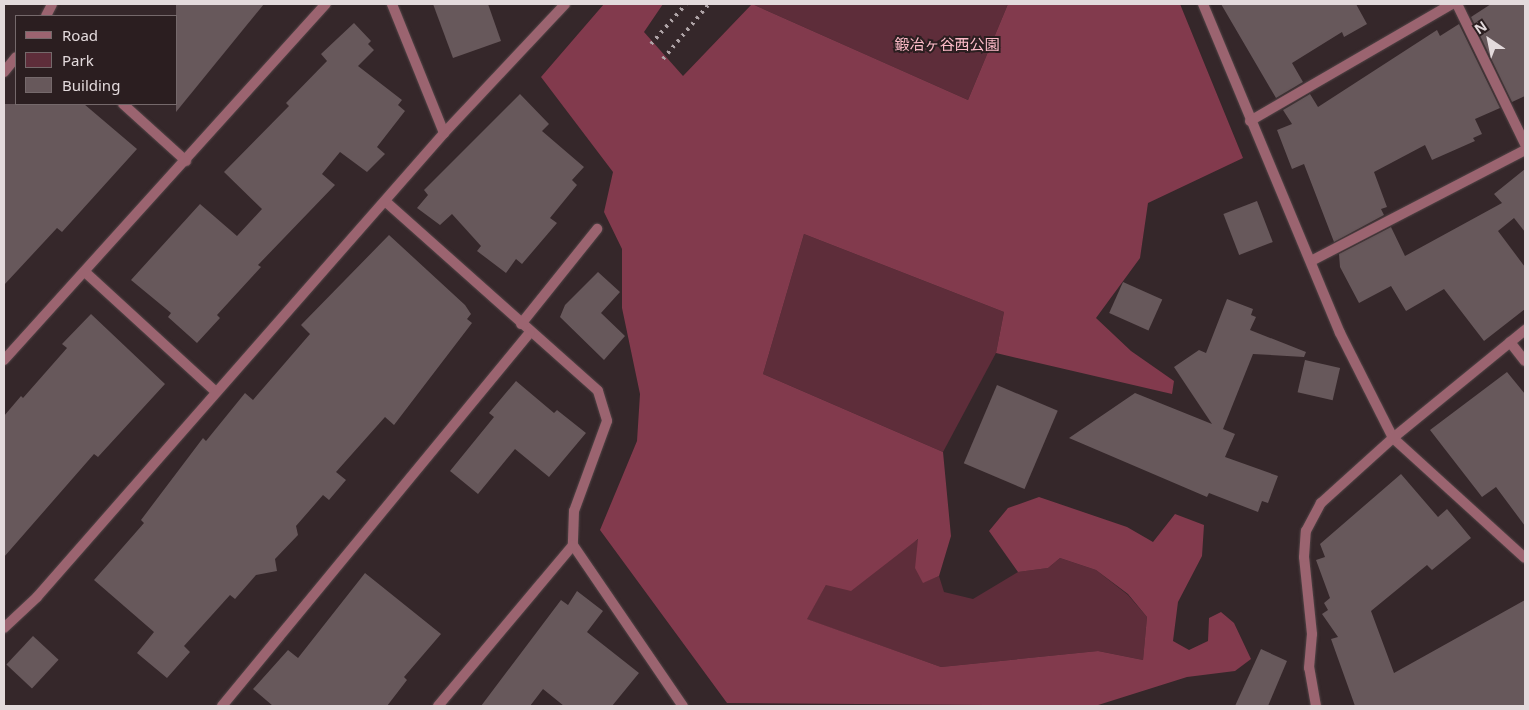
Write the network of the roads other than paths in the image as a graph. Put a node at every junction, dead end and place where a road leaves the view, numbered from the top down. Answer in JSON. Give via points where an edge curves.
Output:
{"nodes":[{"id":1,"x":326,"y":4,"type":"edge"},
{"id":2,"x":392,"y":4,"type":"edge"},
{"id":3,"x":565,"y":4,"type":"edge"},
{"id":4,"x":1203,"y":4,"type":"edge"},
{"id":5,"x":1452,"y":4,"type":"edge"},
{"id":6,"x":1457,"y":4,"type":"edge"},
{"id":7,"x":15,"y":58,"type":"edge"},
{"id":8,"x":4,"y":72,"type":"edge"},
{"id":9,"x":124,"y":105,"type":"edge"},
{"id":10,"x":1250,"y":121,"type":"junction"},
{"id":11,"x":444,"y":133,"type":"junction"},
{"id":12,"x":1525,"y":144,"type":"edge"},
{"id":13,"x":1525,"y":150,"type":"edge"},
{"id":14,"x":186,"y":161,"type":"junction"},
{"id":15,"x":386,"y":201,"type":"junction"},
{"id":16,"x":596,"y":229,"type":"dead end"},
{"id":17,"x":1313,"y":260,"type":"junction"},
{"id":18,"x":85,"y":272,"type":"junction"},
{"id":19,"x":521,"y":324,"type":"junction"},
{"id":20,"x":1525,"y":330,"type":"edge"},
{"id":21,"x":530,"y":332,"type":"junction"},
{"id":22,"x":1510,"y":342,"type":"junction"},
{"id":23,"x":4,"y":360,"type":"edge"},
{"id":24,"x":1525,"y":361,"type":"edge"},
{"id":25,"x":215,"y":391,"type":"junction"},
{"id":26,"x":1393,"y":438,"type":"junction"},
{"id":27,"x":573,"y":544,"type":"junction"},
{"id":28,"x":1525,"y":558,"type":"edge"},
{"id":29,"x":4,"y":628,"type":"edge"},
{"id":30,"x":677,"y":704,"type":"edge"},
{"id":31,"x":222,"y":706,"type":"edge"},
{"id":32,"x":438,"y":706,"type":"edge"},
{"id":33,"x":1316,"y":706,"type":"edge"}],
"edges":[{"from":1,"to":14,"type":"street"},
{"from":2,"to":11,"type":"street"},
{"from":3,"to":11,"type":"street"},
{"from":4,"to":10,"type":"street"},
{"from":5,"to":10,"type":"street"},
{"from":6,"to":12,"type":"street"},
{"from":7,"to":8,"type":"street"},
{"from":9,"to":14,"type":"street"},
{"from":10,"to":17,"type":"street"},
{"from":11,"to":15,"type":"street"},
{"from":13,"to":17,"type":"street"},
{"from":14,"to":18,"type":"street"},
{"from":15,"to":19,"type":"street"},
{"from":15,"to":25,"type":"street"},
{"from":16,"to":19,"type":"street"},
{"from":17,"to":26,"type":"street","via":[[1340,333]]},
{"from":18,"to":23,"type":"street"},
{"from":18,"to":25,"type":"street"},
{"from":19,"to":21,"type":"street"},
{"from":20,"to":22,"type":"street"},
{"from":21,"to":27,"type":"street","via":[[598,391],[607,421],[574,511]]},
{"from":21,"to":31,"type":"street"},
{"from":22,"to":24,"type":"street"},
{"from":22,"to":26,"type":"street"},
{"from":25,"to":29,"type":"street","via":[[37,597]]},
{"from":26,"to":28,"type":"street"},
{"from":26,"to":33,"type":"street","via":[[1321,503],[1306,531],[1304,557],[1312,634],[1310,668]]},
{"from":27,"to":30,"type":"street"},
{"from":27,"to":32,"type":"street"}]}
